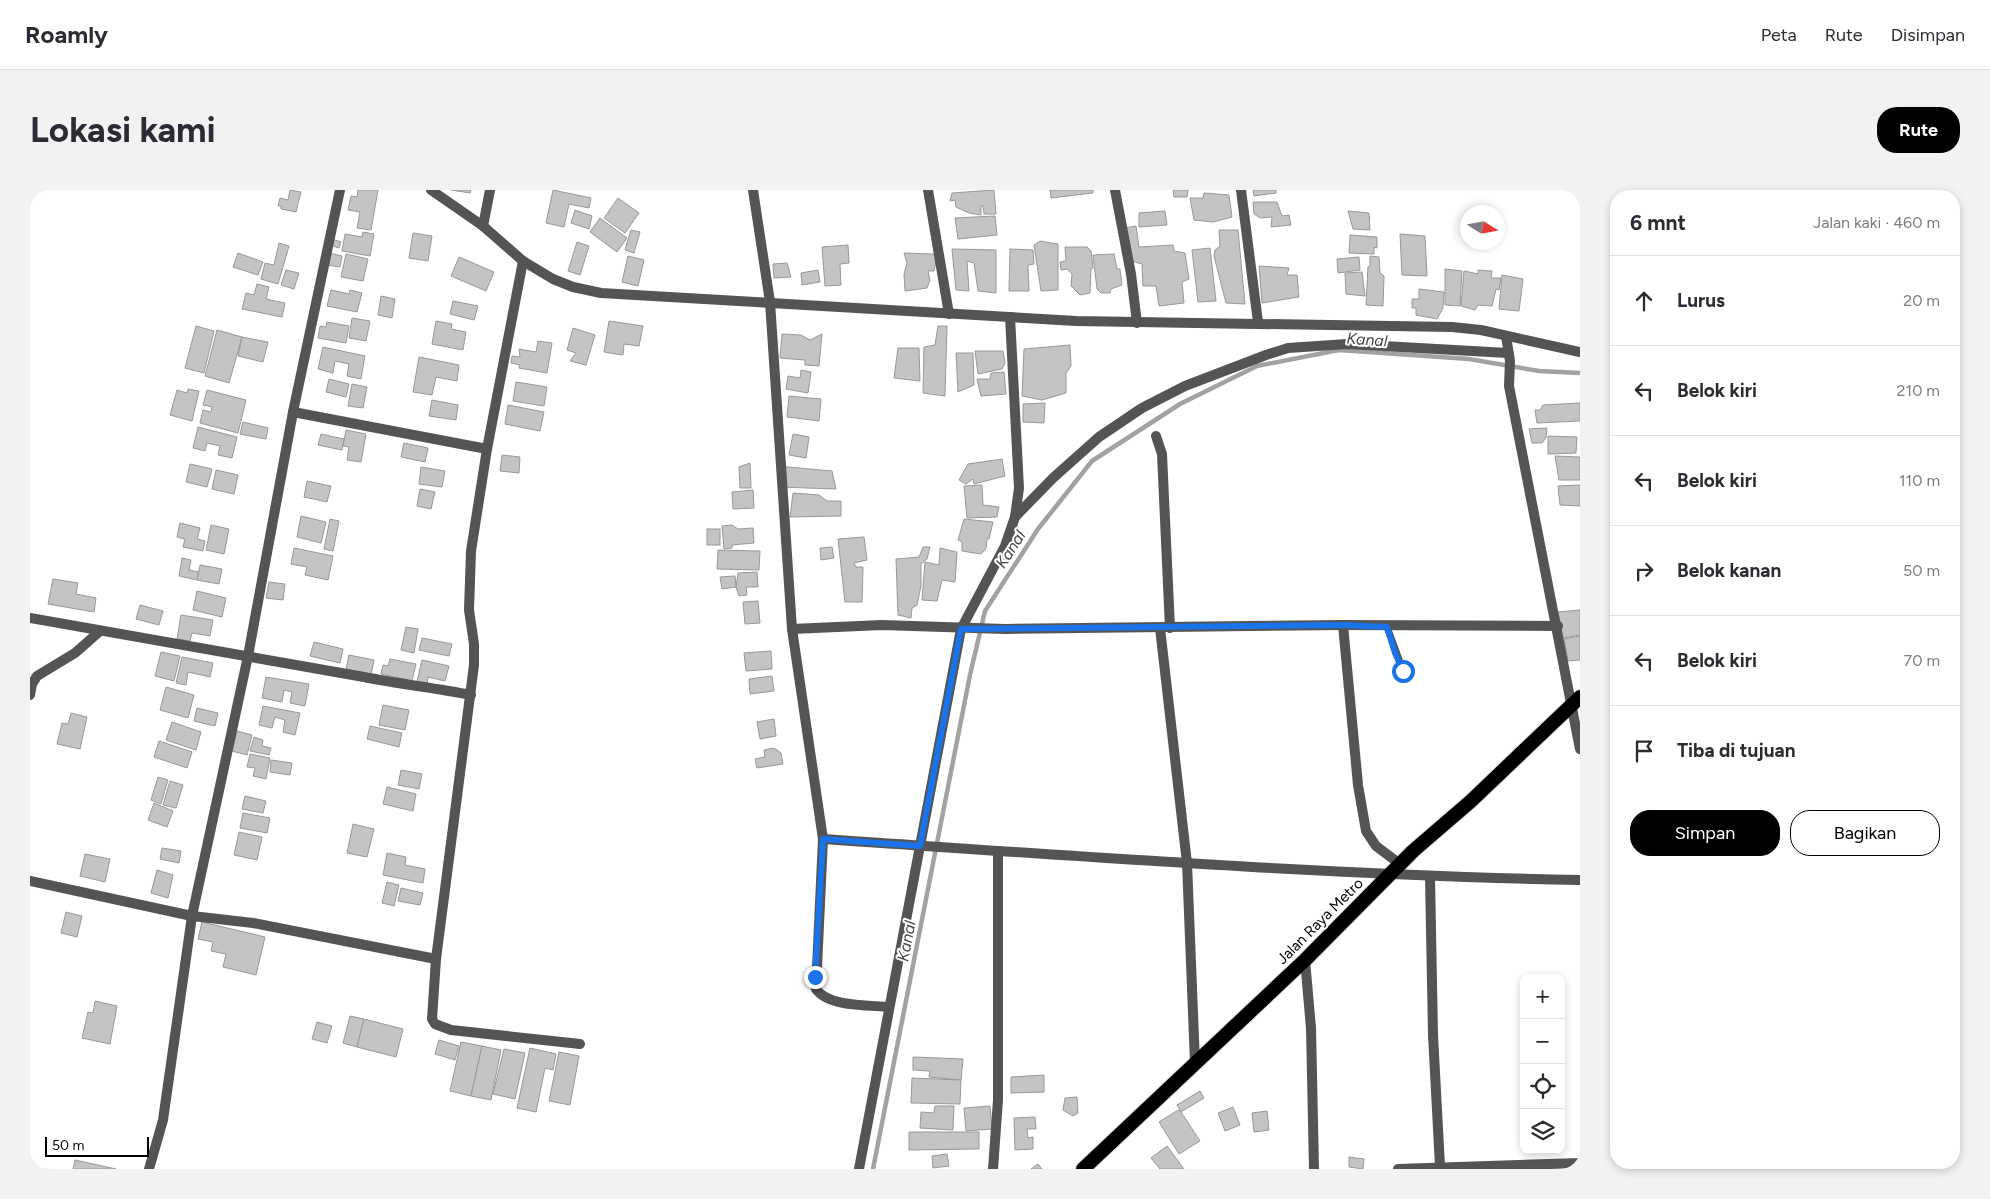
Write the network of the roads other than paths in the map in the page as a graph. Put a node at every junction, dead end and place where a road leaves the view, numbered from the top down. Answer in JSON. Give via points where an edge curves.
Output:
{"nodes":[{"id":1,"x":340,"y":190,"type":"edge"},
{"id":2,"x":431,"y":190,"type":"edge"},
{"id":3,"x":490,"y":190,"type":"edge"},
{"id":4,"x":753,"y":190,"type":"edge"},
{"id":5,"x":928,"y":190,"type":"edge"},
{"id":6,"x":1115,"y":190,"type":"edge"},
{"id":7,"x":1240,"y":190,"type":"edge"},
{"id":8,"x":483,"y":226,"type":"junction"},
{"id":9,"x":523,"y":261,"type":"junction"},
{"id":10,"x":770,"y":302,"type":"junction"},
{"id":11,"x":949,"y":314,"type":"junction"},
{"id":12,"x":1010,"y":317,"type":"junction"},
{"id":13,"x":1258,"y":322,"type":"junction"},
{"id":14,"x":1137,"y":323,"type":"junction"},
{"id":15,"x":1506,"y":336,"type":"junction"},
{"id":16,"x":1580,"y":352,"type":"edge"},
{"id":17,"x":1509,"y":357,"type":"junction"},
{"id":18,"x":292,"y":412,"type":"junction"},
{"id":19,"x":1156,"y":436,"type":"dead end"},
{"id":20,"x":487,"y":449,"type":"junction"},
{"id":21,"x":1015,"y":517,"type":"junction"},
{"id":22,"x":30,"y":618,"type":"edge"},
{"id":23,"x":1343,"y":625,"type":"junction"},
{"id":24,"x":1558,"y":626,"type":"junction"},
{"id":25,"x":1387,"y":627,"type":"junction"},
{"id":26,"x":1165,"y":628,"type":"junction"},
{"id":27,"x":792,"y":629,"type":"junction"},
{"id":28,"x":961,"y":629,"type":"junction"},
{"id":29,"x":100,"y":631,"type":"junction"},
{"id":30,"x":248,"y":656,"type":"junction"},
{"id":31,"x":1404,"y":673,"type":"dead end"},
{"id":32,"x":30,"y":695,"type":"edge"},
{"id":33,"x":471,"y":695,"type":"junction"},
{"id":34,"x":1576,"y":701,"type":"edge"},
{"id":35,"x":1580,"y":749,"type":"edge"},
{"id":36,"x":823,"y":839,"type":"junction"},
{"id":37,"x":920,"y":846,"type":"junction"},
{"id":38,"x":998,"y":851,"type":"junction"},
{"id":39,"x":1187,"y":863,"type":"junction"},
{"id":40,"x":1400,"y":864,"type":"junction"},
{"id":41,"x":1388,"y":875,"type":"junction"},
{"id":42,"x":1430,"y":877,"type":"junction"},
{"id":43,"x":1580,"y":880,"type":"edge"},
{"id":44,"x":30,"y":881,"type":"edge"},
{"id":45,"x":192,"y":916,"type":"junction"},
{"id":46,"x":436,"y":959,"type":"junction"},
{"id":47,"x":1305,"y":960,"type":"junction"},
{"id":48,"x":889,"y":1007,"type":"junction"},
{"id":49,"x":580,"y":1044,"type":"dead end"},
{"id":50,"x":1195,"y":1063,"type":"junction"},
{"id":51,"x":1580,"y":1164,"type":"edge"},
{"id":52,"x":1440,"y":1166,"type":"junction"},
{"id":53,"x":149,"y":1169,"type":"edge"},
{"id":54,"x":859,"y":1169,"type":"edge"},
{"id":55,"x":993,"y":1169,"type":"edge"},
{"id":56,"x":1083,"y":1169,"type":"edge"},
{"id":57,"x":1314,"y":1169,"type":"edge"},
{"id":58,"x":1398,"y":1169,"type":"edge"}],
"edges":[{"from":1,"to":18,"type":"street"},
{"from":2,"to":8,"type":"street"},
{"from":3,"to":8,"type":"street"},
{"from":4,"to":10,"type":"street"},
{"from":5,"to":11,"type":"street"},
{"from":6,"to":14,"type":"street"},
{"from":7,"to":13,"type":"street"},
{"from":8,"to":9,"type":"street"},
{"from":9,"to":10,"type":"street","via":[[553,279],[601,293]]},
{"from":9,"to":20,"type":"street"},
{"from":10,"to":11,"type":"street"},
{"from":10,"to":27,"type":"street"},
{"from":11,"to":12,"type":"street"},
{"from":12,"to":14,"type":"street"},
{"from":12,"to":21,"type":"street","via":[[1019,488]]},
{"from":13,"to":14,"type":"street"},
{"from":13,"to":15,"type":"street","via":[[1452,327]]},
{"from":15,"to":16,"type":"street"},
{"from":15,"to":17,"type":"street"},
{"from":17,"to":21,"type":"street","via":[[1347,344],[1288,348],[1266,355],[1185,386],[1142,408],[1099,438]]},
{"from":17,"to":24,"type":"street","via":[[1509,386]]},
{"from":18,"to":20,"type":"street"},
{"from":18,"to":30,"type":"street"},
{"from":19,"to":26,"type":"street","via":[[1162,454]]},
{"from":20,"to":33,"type":"street","via":[[470,551],[469,610],[474,644]]},
{"from":21,"to":28,"type":"street","via":[[1005,546]]},
{"from":22,"to":29,"type":"street"},
{"from":23,"to":25,"type":"street"},
{"from":23,"to":26,"type":"street"},
{"from":23,"to":40,"type":"street","via":[[1358,785],[1366,831],[1376,846]]},
{"from":24,"to":25,"type":"street"},
{"from":24,"to":34,"type":"street"},
{"from":25,"to":31,"type":"lane"},
{"from":26,"to":28,"type":"street"},
{"from":26,"to":39,"type":"street"},
{"from":27,"to":28,"type":"street","via":[[882,626]]},
{"from":27,"to":36,"type":"street"},
{"from":28,"to":37,"type":"street"},
{"from":29,"to":30,"type":"street"},
{"from":29,"to":32,"type":"street","via":[[75,653],[37,676]]},
{"from":30,"to":33,"type":"street","via":[[397,685]]},
{"from":30,"to":45,"type":"street"},
{"from":33,"to":46,"type":"street"},
{"from":34,"to":35,"type":"street"},
{"from":34,"to":40,"type":"highway","name":"Jalan Raya Metro"},
{"from":36,"to":37,"type":"street"},
{"from":36,"to":48,"type":"street","via":[[816,989],[820,995],[833,1001]]},
{"from":37,"to":38,"type":"street"},
{"from":37,"to":48,"type":"street"},
{"from":38,"to":39,"type":"street"},
{"from":38,"to":55,"type":"street","via":[[998,1100]]},
{"from":39,"to":41,"type":"street"},
{"from":39,"to":50,"type":"street"},
{"from":40,"to":41,"type":"highway","name":"Jalan Raya Metro"},
{"from":41,"to":42,"type":"street"},
{"from":41,"to":47,"type":"highway","name":"Jalan Raya Metro"},
{"from":42,"to":43,"type":"street"},
{"from":42,"to":52,"type":"street"},
{"from":44,"to":45,"type":"street"},
{"from":45,"to":46,"type":"street","via":[[253,923]]},
{"from":45,"to":53,"type":"street","via":[[163,1120]]},
{"from":46,"to":49,"type":"street","via":[[431,1008],[435,1024],[450,1030]]},
{"from":47,"to":50,"type":"highway","name":"Jalan Raya Metro"},
{"from":47,"to":57,"type":"street","via":[[1311,1027]]},
{"from":48,"to":54,"type":"street"},
{"from":50,"to":56,"type":"highway","name":"Jalan Raya Metro"},
{"from":51,"to":52,"type":"street"},
{"from":52,"to":58,"type":"street"}]}
